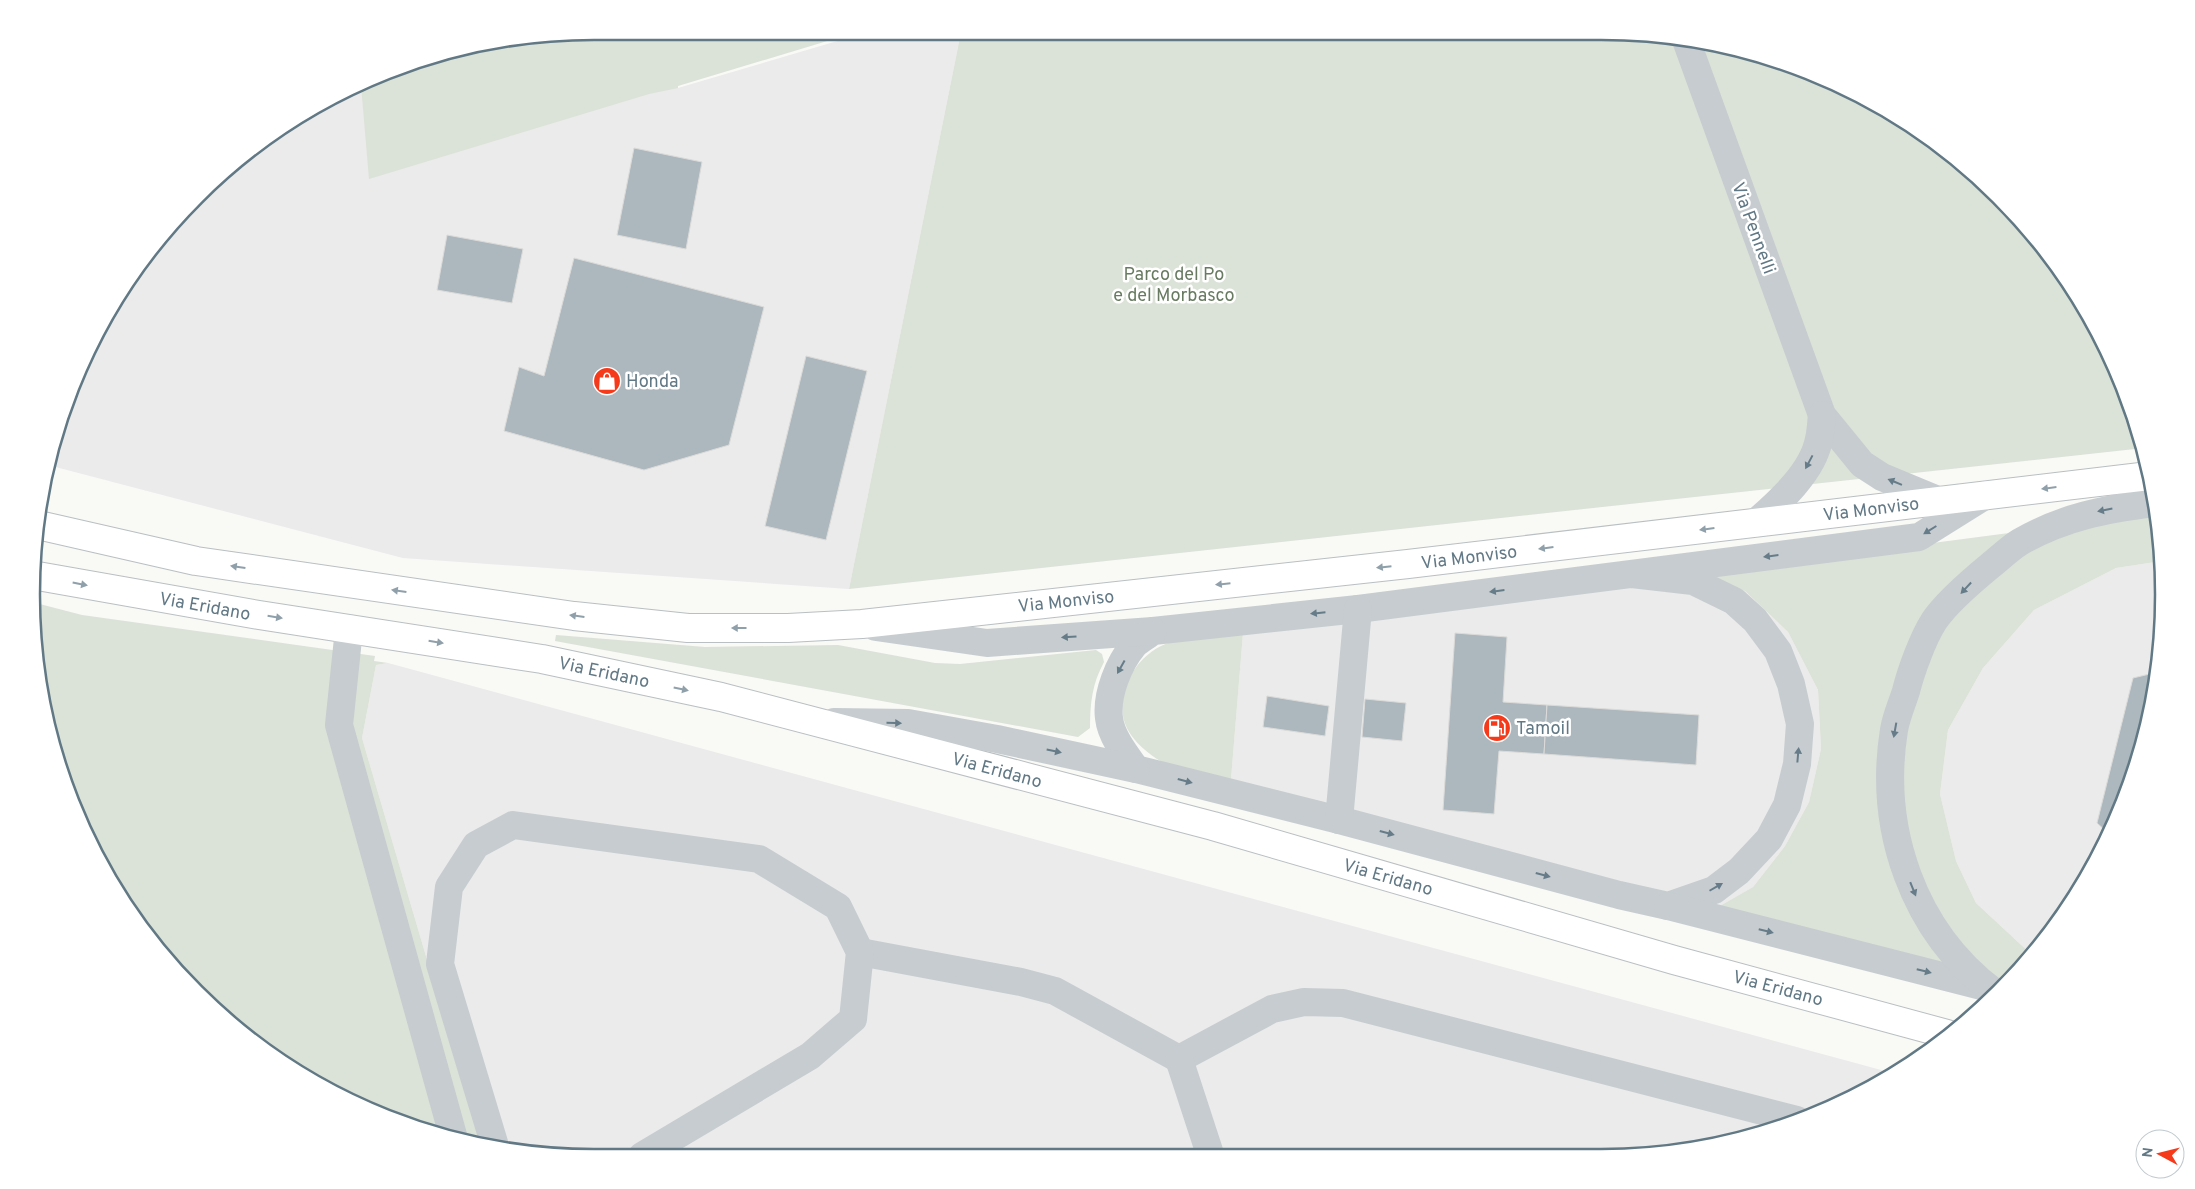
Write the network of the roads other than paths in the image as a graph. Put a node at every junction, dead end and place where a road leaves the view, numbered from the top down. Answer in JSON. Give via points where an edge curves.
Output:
{"nodes":[{"id":1,"x":1689,"y":48,"type":"edge"},
{"id":2,"x":1822,"y":415,"type":"junction"},
{"id":3,"x":2142,"y":477,"type":"edge"},
{"id":4,"x":1986,"y":495,"type":"junction"},
{"id":5,"x":1940,"y":501,"type":"junction"},
{"id":6,"x":2147,"y":505,"type":"edge"},
{"id":7,"x":1755,"y":523,"type":"junction"},
{"id":8,"x":45,"y":526,"type":"edge"},
{"id":9,"x":1632,"y":574,"type":"junction"},
{"id":10,"x":40,"y":577,"type":"edge"},
{"id":11,"x":1358,"y":609,"type":"junction"},
{"id":12,"x":862,"y":624,"type":"junction"},
{"id":13,"x":349,"y":628,"type":"junction"},
{"id":14,"x":1153,"y":631,"type":"junction"},
{"id":15,"x":810,"y":722,"type":"junction"},
{"id":16,"x":1136,"y":769,"type":"junction"},
{"id":17,"x":1340,"y":820,"type":"junction"},
{"id":18,"x":1668,"y":906,"type":"junction"},
{"id":19,"x":860,"y":952,"type":"junction"},
{"id":20,"x":1991,"y":989,"type":"edge"},
{"id":21,"x":1990,"y":990,"type":"edge"},
{"id":22,"x":1940,"y":1032,"type":"edge"},
{"id":23,"x":1179,"y":1059,"type":"junction"},
{"id":24,"x":1786,"y":1117,"type":"edge"},
{"id":25,"x":451,"y":1130,"type":"edge"},
{"id":26,"x":493,"y":1139,"type":"edge"},
{"id":27,"x":654,"y":1149,"type":"edge"},
{"id":28,"x":1208,"y":1149,"type":"edge"}],
"edges":[{"from":1,"to":2,"type":"street","name":"Via Pennelli"},
{"from":5,"to":2,"type":"street","name":"Via Pennelli","one_way":true,"via":[[1882,477],[1862,464]]},
{"from":2,"to":7,"type":"street","name":"Via Pennelli","one_way":true,"via":[[1819,441],[1808,464],[1787,495]]},
{"from":3,"to":4,"type":"main road","name":"Via Monviso","one_way":true},
{"from":4,"to":5,"type":"main road","name":"Via Monviso"},
{"from":4,"to":9,"type":"street","one_way":true,"via":[[1919,538]]},
{"from":5,"to":7,"type":"main road","name":"Via Monviso"},
{"from":6,"to":20,"type":"street","one_way":true,"via":[[2104,510],[2060,523],[2019,542],[1974,579],[1934,621],[1911,672],[1894,730],[1890,785],[1895,832],[1921,909],[1942,939],[1978,980]]},
{"from":7,"to":12,"type":"main road","name":"Via Monviso","one_way":true},
{"from":12,"to":8,"type":"main road","name":"Via Monviso","one_way":true,"via":[[688,628],[574,616],[196,561]]},
{"from":9,"to":11,"type":"street","one_way":true},
{"from":18,"to":9,"type":"street","one_way":true,"via":[[1714,890],[1739,872],[1769,839],[1787,805],[1797,764],[1800,724],[1791,684],[1778,651],[1755,620],[1734,601],[1693,581]]},
{"from":10,"to":13,"type":"main road","name":"Via Eridano","one_way":true},
{"from":11,"to":14,"type":"street","one_way":true},
{"from":11,"to":17,"type":"street"},
{"from":14,"to":12,"type":"street","one_way":true,"via":[[987,644]]},
{"from":13,"to":15,"type":"main road","name":"Via Eridano","one_way":true,"via":[[542,659],[721,697]]},
{"from":13,"to":25,"type":"street","via":[[339,725]]},
{"from":14,"to":16,"type":"street","one_way":true,"via":[[1134,645],[1115,678],[1110,700],[1109,718],[1120,747]]},
{"from":15,"to":16,"type":"street","one_way":true,"via":[[908,723]]},
{"from":15,"to":22,"type":"main road","name":"Via Eridano","via":[[1213,826],[1674,960]]},
{"from":16,"to":17,"type":"street","one_way":true},
{"from":17,"to":18,"type":"street","one_way":true,"via":[[1619,896]]},
{"from":18,"to":21,"type":"street","one_way":true},
{"from":19,"to":23,"type":"street","via":[[1055,991]]},
{"from":19,"to":26,"type":"street","via":[[838,906],[759,858],[513,826],[476,845],[449,887],[440,964]]},
{"from":19,"to":27,"type":"street","via":[[853,1019],[810,1056]]},
{"from":23,"to":24,"type":"street","via":[[1272,1009],[1304,1002],[1343,1003]]},
{"from":23,"to":28,"type":"street"}]}
